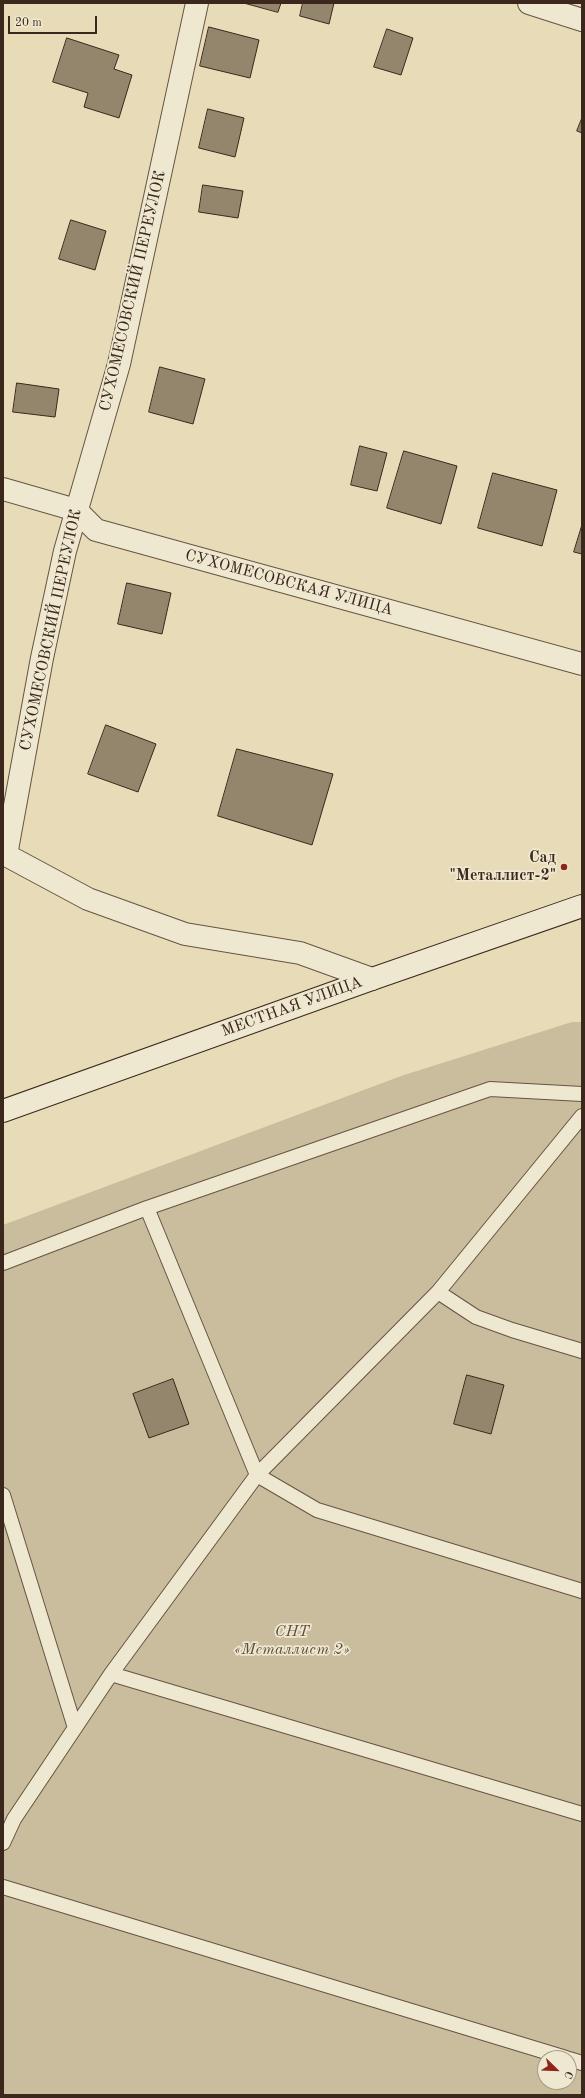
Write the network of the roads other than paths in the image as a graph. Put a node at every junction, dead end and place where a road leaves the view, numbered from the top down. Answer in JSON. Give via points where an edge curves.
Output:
{"nodes":[{"id":1,"x":197,"y":3,"type":"edge"},
{"id":2,"x":528,"y":3,"type":"edge"},
{"id":3,"x":582,"y":20,"type":"edge"},
{"id":4,"x":3,"y":489,"type":"edge"},
{"id":5,"x":76,"y":510,"type":"junction"},
{"id":6,"x":582,"y":664,"type":"edge"},
{"id":7,"x":4,"y":856,"type":"edge"},
{"id":8,"x":582,"y":906,"type":"edge"},
{"id":9,"x":372,"y":979,"type":"junction"},
{"id":10,"x":582,"y":1094,"type":"edge"},
{"id":11,"x":3,"y":1111,"type":"edge"},
{"id":12,"x":582,"y":1116,"type":"edge"},
{"id":13,"x":147,"y":1208,"type":"junction"},
{"id":14,"x":3,"y":1263,"type":"edge"},
{"id":15,"x":438,"y":1292,"type":"junction"},
{"id":16,"x":582,"y":1352,"type":"edge"},
{"id":17,"x":257,"y":1475,"type":"junction"},
{"id":18,"x":3,"y":1495,"type":"edge"},
{"id":19,"x":582,"y":1591,"type":"edge"},
{"id":20,"x":112,"y":1674,"type":"junction"},
{"id":21,"x":75,"y":1728,"type":"junction"},
{"id":22,"x":582,"y":1814,"type":"edge"},
{"id":23,"x":3,"y":1843,"type":"edge"},
{"id":24,"x":3,"y":1887,"type":"edge"},
{"id":25,"x":540,"y":2050,"type":"edge"}],
"edges":[{"from":1,"to":5,"type":"street","name":"СУХОМЕСОВСКИЙ ПЕРЕУЛОК","via":[[119,364]]},
{"from":2,"to":3,"type":"street"},
{"from":4,"to":5,"type":"street","name":"СУХОМЕСОВСКАЯ УЛИЦА"},
{"from":5,"to":6,"type":"street","name":"СУХОМЕСОВСКАЯ УЛИЦА","via":[[96,530]]},
{"from":5,"to":7,"type":"street","name":"СУХОМЕСОВСКИЙ ПЕРЕУЛОК","via":[[42,658]]},
{"from":7,"to":9,"type":"street","name":"СУХОМЕСОВСКИЙ ПЕРЕУЛОК","via":[[88,899],[185,934],[300,953]]},
{"from":8,"to":9,"type":"street","name":"МЕСТНАЯ УЛИЦА"},
{"from":9,"to":11,"type":"street","name":"МЕСТНАЯ УЛИЦА"},
{"from":10,"to":13,"type":"lane","via":[[490,1089]]},
{"from":12,"to":15,"type":"lane"},
{"from":13,"to":14,"type":"lane"},
{"from":13,"to":17,"type":"lane"},
{"from":15,"to":16,"type":"lane","via":[[476,1317]]},
{"from":15,"to":17,"type":"lane"},
{"from":17,"to":19,"type":"lane","via":[[317,1510]]},
{"from":17,"to":20,"type":"lane"},
{"from":18,"to":21,"type":"lane"},
{"from":20,"to":21,"type":"lane"},
{"from":20,"to":22,"type":"lane"},
{"from":21,"to":23,"type":"lane","via":[[14,1819]]},
{"from":24,"to":25,"type":"lane"}]}
